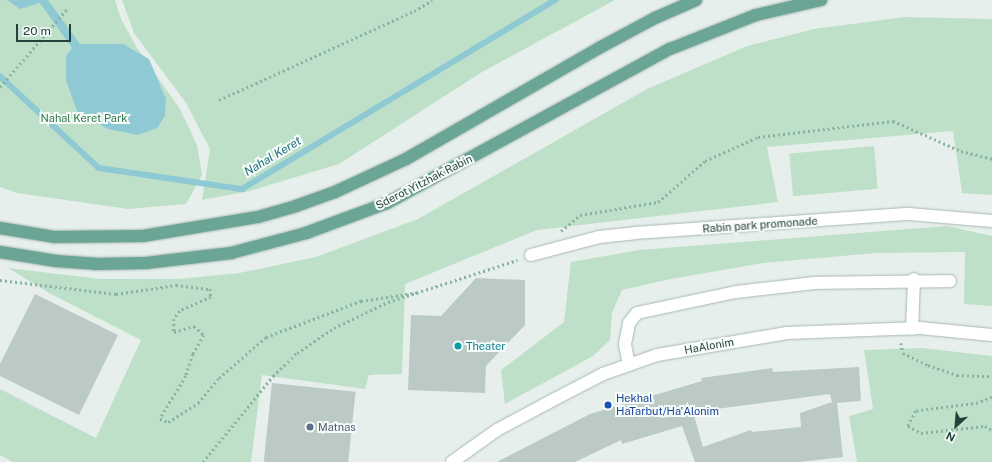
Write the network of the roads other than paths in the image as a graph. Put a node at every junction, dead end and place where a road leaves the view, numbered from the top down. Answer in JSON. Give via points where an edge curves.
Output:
{"nodes":[{"id":1,"x":696,"y":0,"type":"edge"},
{"id":2,"x":820,"y":0,"type":"edge"},
{"id":3,"x":992,"y":221,"type":"edge"},
{"id":4,"x":0,"y":228,"type":"edge"},
{"id":5,"x":0,"y":252,"type":"edge"},
{"id":6,"x":531,"y":255,"type":"dead end"},
{"id":7,"x":914,"y":279,"type":"junction"},
{"id":8,"x":950,"y":281,"type":"dead end"},
{"id":9,"x":912,"y":329,"type":"junction"},
{"id":10,"x":992,"y":335,"type":"edge"},
{"id":11,"x":629,"y":365,"type":"junction"},
{"id":12,"x":452,"y":462,"type":"edge"}],
"edges":[{"from":1,"to":4,"type":"main road","via":[[655,18],[599,48],[406,159],[335,192],[296,206],[258,217],[143,236],[55,237]]},
{"from":2,"to":5,"type":"main road","name":"Sderot Yitzhak Rabin","via":[[756,15],[670,48],[387,203],[275,243],[192,259],[95,264]]},
{"from":3,"to":6,"type":"street","name":"Rabin park promonade","via":[[909,214],[643,233],[599,237]]},
{"from":7,"to":8,"type":"street"},
{"from":7,"to":9,"type":"street"},
{"from":7,"to":11,"type":"street","via":[[814,283],[744,291],[638,313],[629,323],[625,344]]},
{"from":9,"to":10,"type":"street","name":"HaAlonim"},
{"from":9,"to":11,"type":"street","name":"HaAlonim","via":[[787,333],[657,355]]},
{"from":11,"to":12,"type":"street","name":"HaAlonim","via":[[603,374],[498,430]]}]}
